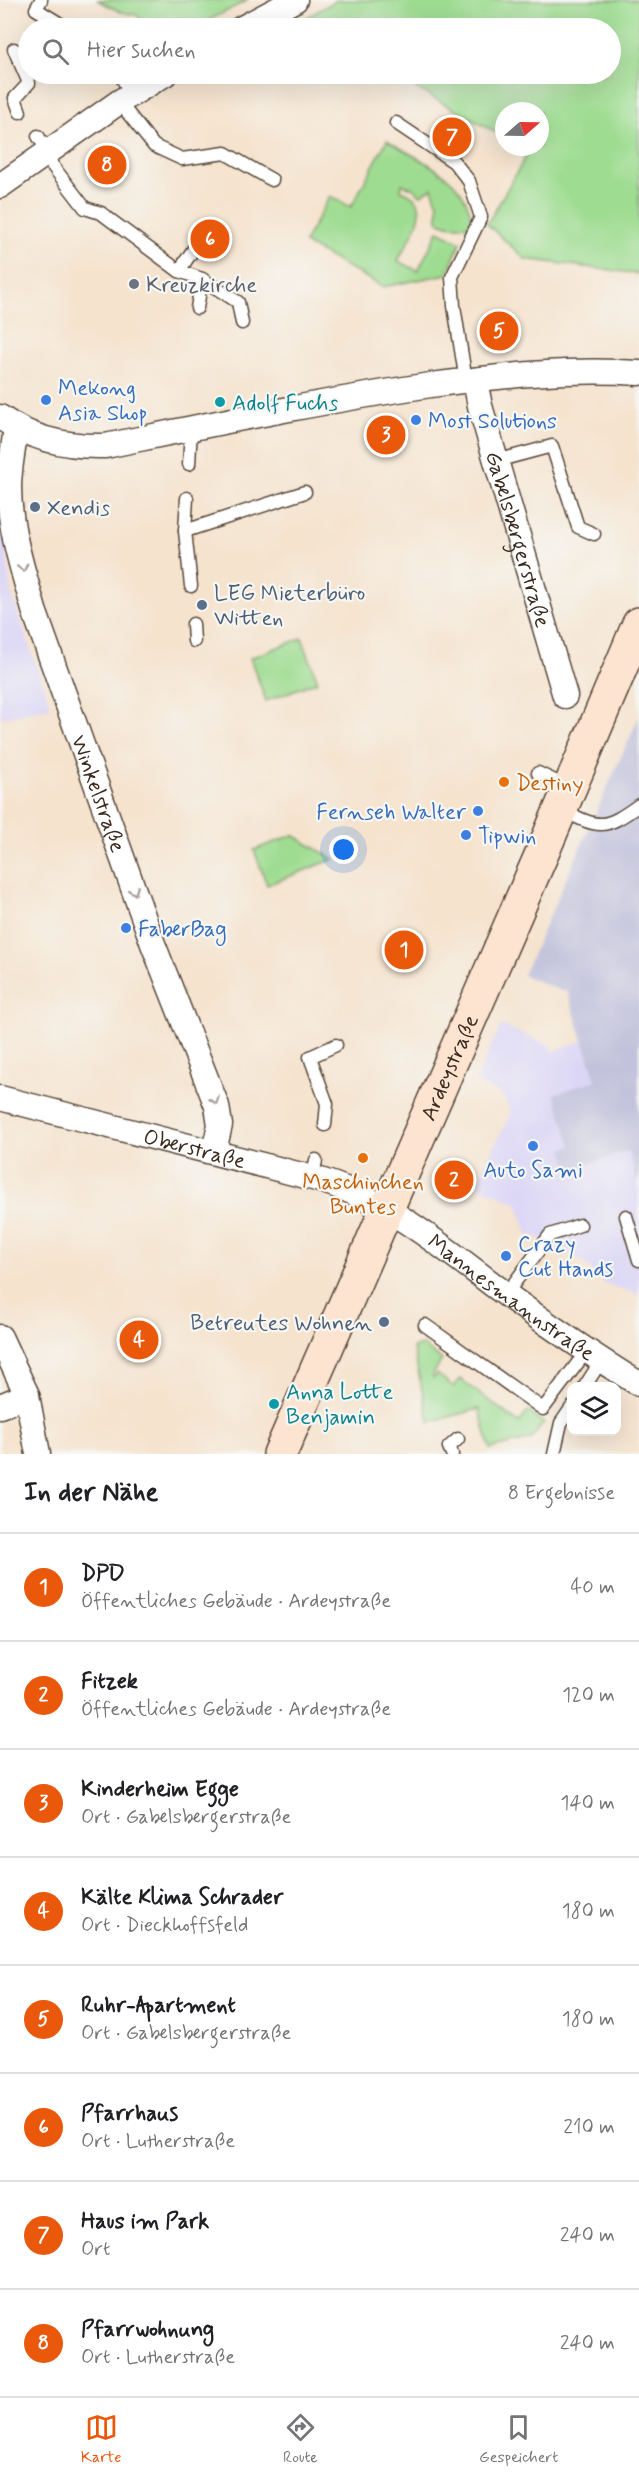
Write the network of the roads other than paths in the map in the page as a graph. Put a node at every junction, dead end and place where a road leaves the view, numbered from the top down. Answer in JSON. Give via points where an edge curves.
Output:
{"nodes":[{"id":1,"x":41,"y":0,"type":"edge"},
{"id":2,"x":295,"y":0,"type":"edge"},
{"id":3,"x":51,"y":18,"type":"edge"},
{"id":4,"x":261,"y":18,"type":"edge"},
{"id":5,"x":14,"y":49,"type":"dead end"},
{"id":6,"x":18,"y":58,"type":"edge"},
{"id":7,"x":28,"y":84,"type":"edge"},
{"id":8,"x":141,"y":84,"type":"edge"},
{"id":9,"x":124,"y":91,"type":"junction"},
{"id":10,"x":21,"y":112,"type":"dead end"},
{"id":11,"x":396,"y":123,"type":"dead end"},
{"id":12,"x":44,"y":148,"type":"junction"},
{"id":13,"x":272,"y":180,"type":"dead end"},
{"id":14,"x":0,"y":186,"type":"edge"},
{"id":15,"x":195,"y":247,"type":"dead end"},
{"id":16,"x":179,"y":271,"type":"junction"},
{"id":17,"x":202,"y":279,"type":"junction"},
{"id":18,"x":197,"y":308,"type":"dead end"},
{"id":19,"x":242,"y":322,"type":"dead end"},
{"id":20,"x":639,"y":372,"type":"edge"},
{"id":21,"x":471,"y":380,"type":"junction"},
{"id":22,"x":8,"y":422,"type":"edge"},
{"id":23,"x":191,"y":429,"type":"junction"},
{"id":24,"x":496,"y":461,"type":"junction"},
{"id":25,"x":189,"y":464,"type":"dead end"},
{"id":26,"x":305,"y":492,"type":"dead end"},
{"id":27,"x":187,"y":498,"type":"dead end"},
{"id":28,"x":185,"y":531,"type":"junction"},
{"id":29,"x":594,"y":534,"type":"dead end"},
{"id":30,"x":191,"y":586,"type":"dead end"},
{"id":31,"x":193,"y":624,"type":"dead end"},
{"id":32,"x":639,"y":624,"type":"edge"},
{"id":33,"x":194,"y":641,"type":"dead end"},
{"id":34,"x":565,"y":696,"type":"dead end"},
{"id":35,"x":538,"y":773,"type":"dead end"},
{"id":36,"x":565,"y":799,"type":"junction"},
{"id":37,"x":639,"y":805,"type":"edge"},
{"id":38,"x":336,"y":1045,"type":"dead end"},
{"id":39,"x":0,"y":1098,"type":"edge"},
{"id":40,"x":325,"y":1125,"type":"dead end"},
{"id":41,"x":214,"y":1151,"type":"junction"},
{"id":42,"x":386,"y":1209,"type":"junction"},
{"id":43,"x":626,"y":1216,"type":"dead end"},
{"id":44,"x":580,"y":1225,"type":"dead end"},
{"id":45,"x":639,"y":1260,"type":"edge"},
{"id":46,"x":506,"y":1294,"type":"junction"},
{"id":47,"x":425,"y":1325,"type":"dead end"},
{"id":48,"x":0,"y":1337,"type":"edge"},
{"id":49,"x":594,"y":1356,"type":"junction"},
{"id":50,"x":586,"y":1382,"type":"edge"},
{"id":51,"x":639,"y":1384,"type":"edge"},
{"id":52,"x":27,"y":1395,"type":"junction"},
{"id":53,"x":0,"y":1406,"type":"edge"},
{"id":54,"x":567,"y":1414,"type":"edge"},
{"id":55,"x":458,"y":1438,"type":"dead end"},
{"id":56,"x":38,"y":1454,"type":"edge"},
{"id":57,"x":280,"y":1454,"type":"edge"},
{"id":58,"x":452,"y":1454,"type":"edge"},
{"id":59,"x":554,"y":1454,"type":"edge"}],
"edges":[{"from":1,"to":3,"type":"lane","via":[[36,9]]},
{"from":2,"to":4,"type":"street"},
{"from":5,"to":6,"type":"lane"},
{"from":7,"to":10,"type":"lane","via":[[15,98]]},
{"from":8,"to":9,"type":"street"},
{"from":9,"to":12,"type":"street"},
{"from":9,"to":13,"type":"lane","via":[[154,146],[182,159],[225,153]]},
{"from":11,"to":21,"type":"lane","via":[[454,162],[469,181],[481,217],[452,277]]},
{"from":12,"to":14,"type":"street"},
{"from":12,"to":16,"type":"lane","via":[[85,208],[101,213]]},
{"from":15,"to":16,"type":"lane"},
{"from":16,"to":17,"type":"lane"},
{"from":17,"to":18,"type":"lane"},
{"from":17,"to":19,"type":"lane","via":[[238,302]]},
{"from":20,"to":21,"type":"street","via":[[601,370]]},
{"from":21,"to":23,"type":"street","via":[[355,396]]},
{"from":21,"to":24,"type":"street","name":"Gabelsbergerstraße"},
{"from":22,"to":23,"type":"street","via":[[58,443],[80,447],[105,446]]},
{"from":22,"to":41,"type":"street","name":"Winkelstraße","one_way":true,"via":[[12,525],[34,610],[153,944],[218,1106],[220,1125]]},
{"from":23,"to":25,"type":"lane"},
{"from":24,"to":29,"type":"lane","via":[[552,446],[578,527]]},
{"from":24,"to":34,"type":"street","name":"Gabelsbergerstraße"},
{"from":26,"to":28,"type":"lane"},
{"from":27,"to":28,"type":"lane"},
{"from":28,"to":30,"type":"lane"},
{"from":31,"to":33,"type":"lane"},
{"from":32,"to":36,"type":"main road","name":"Ardeystraße"},
{"from":35,"to":36,"type":"lane"},
{"from":36,"to":37,"type":"lane","via":[[591,825],[616,821]]},
{"from":36,"to":42,"type":"main road","name":"Ardeystraße"},
{"from":38,"to":40,"type":"lane","via":[[310,1057],[327,1104]]},
{"from":39,"to":41,"type":"street","name":"Oberstraße"},
{"from":41,"to":42,"type":"street","name":"Oberstraße","via":[[315,1169]]},
{"from":42,"to":46,"type":"street","name":"Mannesmannstraße"},
{"from":42,"to":57,"type":"main road","name":"Ardeystraße"},
{"from":43,"to":45,"type":"lane"},
{"from":44,"to":46,"type":"lane","via":[[550,1235]]},
{"from":46,"to":49,"type":"street","name":"Mannesmannstraße"},
{"from":47,"to":49,"type":"lane","via":[[543,1409]]},
{"from":48,"to":52,"type":"street"},
{"from":49,"to":50,"type":"lane"},
{"from":49,"to":51,"type":"street","name":"Mannesmannstraße"},
{"from":52,"to":53,"type":"street"},
{"from":52,"to":56,"type":"street"},
{"from":54,"to":59,"type":"lane"},
{"from":55,"to":58,"type":"lane","via":[[449,1447]]}]}
